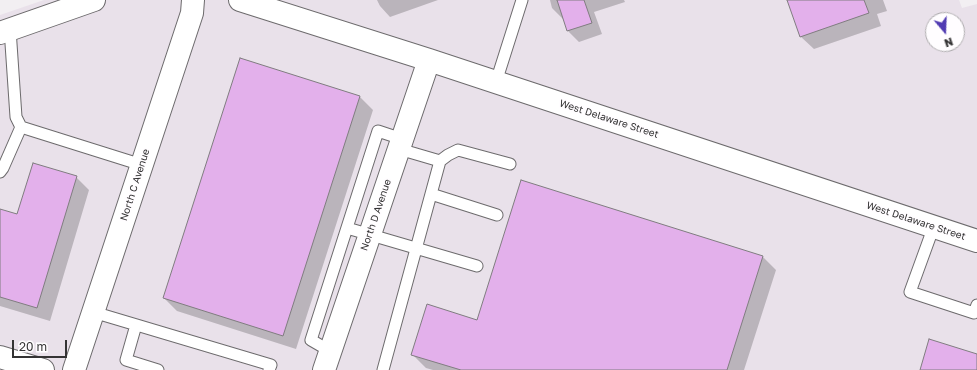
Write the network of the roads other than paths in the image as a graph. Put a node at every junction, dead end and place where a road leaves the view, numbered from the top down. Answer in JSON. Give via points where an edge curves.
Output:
{"nodes":[{"id":1,"x":94,"y":0,"type":"edge"},
{"id":2,"x":193,"y":0,"type":"edge"},
{"id":3,"x":240,"y":0,"type":"edge"},
{"id":4,"x":522,"y":0,"type":"edge"},
{"id":5,"x":5,"y":31,"type":"edge"},
{"id":6,"x":429,"y":60,"type":"junction"},
{"id":7,"x":496,"y":82,"type":"junction"},
{"id":8,"x":21,"y":127,"type":"junction"},
{"id":9,"x":400,"y":144,"type":"junction"},
{"id":10,"x":440,"y":161,"type":"junction"},
{"id":11,"x":510,"y":164,"type":"dead end"},
{"id":12,"x":142,"y":165,"type":"junction"},
{"id":13,"x":0,"y":172,"type":"edge"},
{"id":14,"x":431,"y":194,"type":"junction"},
{"id":15,"x":497,"y":215,"type":"dead end"},
{"id":16,"x":934,"y":226,"type":"junction"},
{"id":17,"x":347,"y":228,"type":"junction"},
{"id":18,"x":370,"y":234,"type":"junction"},
{"id":19,"x":977,"y":240,"type":"edge"},
{"id":20,"x":416,"y":248,"type":"junction"},
{"id":21,"x":477,"y":266,"type":"dead end"},
{"id":22,"x":977,"y":305,"type":"edge"},
{"id":23,"x":94,"y":312,"type":"junction"},
{"id":24,"x":136,"y":324,"type":"junction"},
{"id":25,"x":0,"y":357,"type":"edge"},
{"id":26,"x":327,"y":361,"type":"edge"},
{"id":27,"x":43,"y":370,"type":"edge"},
{"id":28,"x":74,"y":370,"type":"edge"},
{"id":29,"x":158,"y":370,"type":"edge"},
{"id":30,"x":270,"y":370,"type":"edge"},
{"id":31,"x":383,"y":370,"type":"edge"}],
"edges":[{"from":1,"to":5,"type":"street"},
{"from":2,"to":12,"type":"street","name":"North C Avenue","via":[[192,13]]},
{"from":3,"to":6,"type":"street","name":"West Delaware Street"},
{"from":4,"to":7,"type":"lane"},
{"from":5,"to":8,"type":"lane","via":[[16,117]]},
{"from":6,"to":7,"type":"street","name":"West Delaware Street"},
{"from":6,"to":9,"type":"street","name":"North D Avenue"},
{"from":7,"to":16,"type":"street","name":"West Delaware Street"},
{"from":8,"to":12,"type":"lane"},
{"from":8,"to":13,"type":"lane"},
{"from":9,"to":10,"type":"lane"},
{"from":9,"to":17,"type":"lane","via":[[378,131]]},
{"from":9,"to":18,"type":"street","name":"North D Avenue"},
{"from":10,"to":11,"type":"lane","via":[[458,150]]},
{"from":10,"to":14,"type":"lane"},
{"from":12,"to":23,"type":"street","name":"North C Avenue"},
{"from":14,"to":15,"type":"lane"},
{"from":14,"to":20,"type":"lane"},
{"from":16,"to":19,"type":"street","name":"West Delaware Street"},
{"from":16,"to":22,"type":"lane","via":[[910,292],[974,313]]},
{"from":17,"to":18,"type":"lane"},
{"from":17,"to":26,"type":"lane","via":[[311,340]]},
{"from":18,"to":20,"type":"lane"},
{"from":18,"to":26,"type":"street","name":"North D Avenue"},
{"from":20,"to":21,"type":"lane"},
{"from":20,"to":31,"type":"lane"},
{"from":23,"to":24,"type":"lane"},
{"from":23,"to":28,"type":"street","name":"North C Avenue"},
{"from":24,"to":29,"type":"lane","via":[[126,360]]},
{"from":24,"to":30,"type":"lane","via":[[271,365]]},
{"from":25,"to":27,"type":"street"}]}
